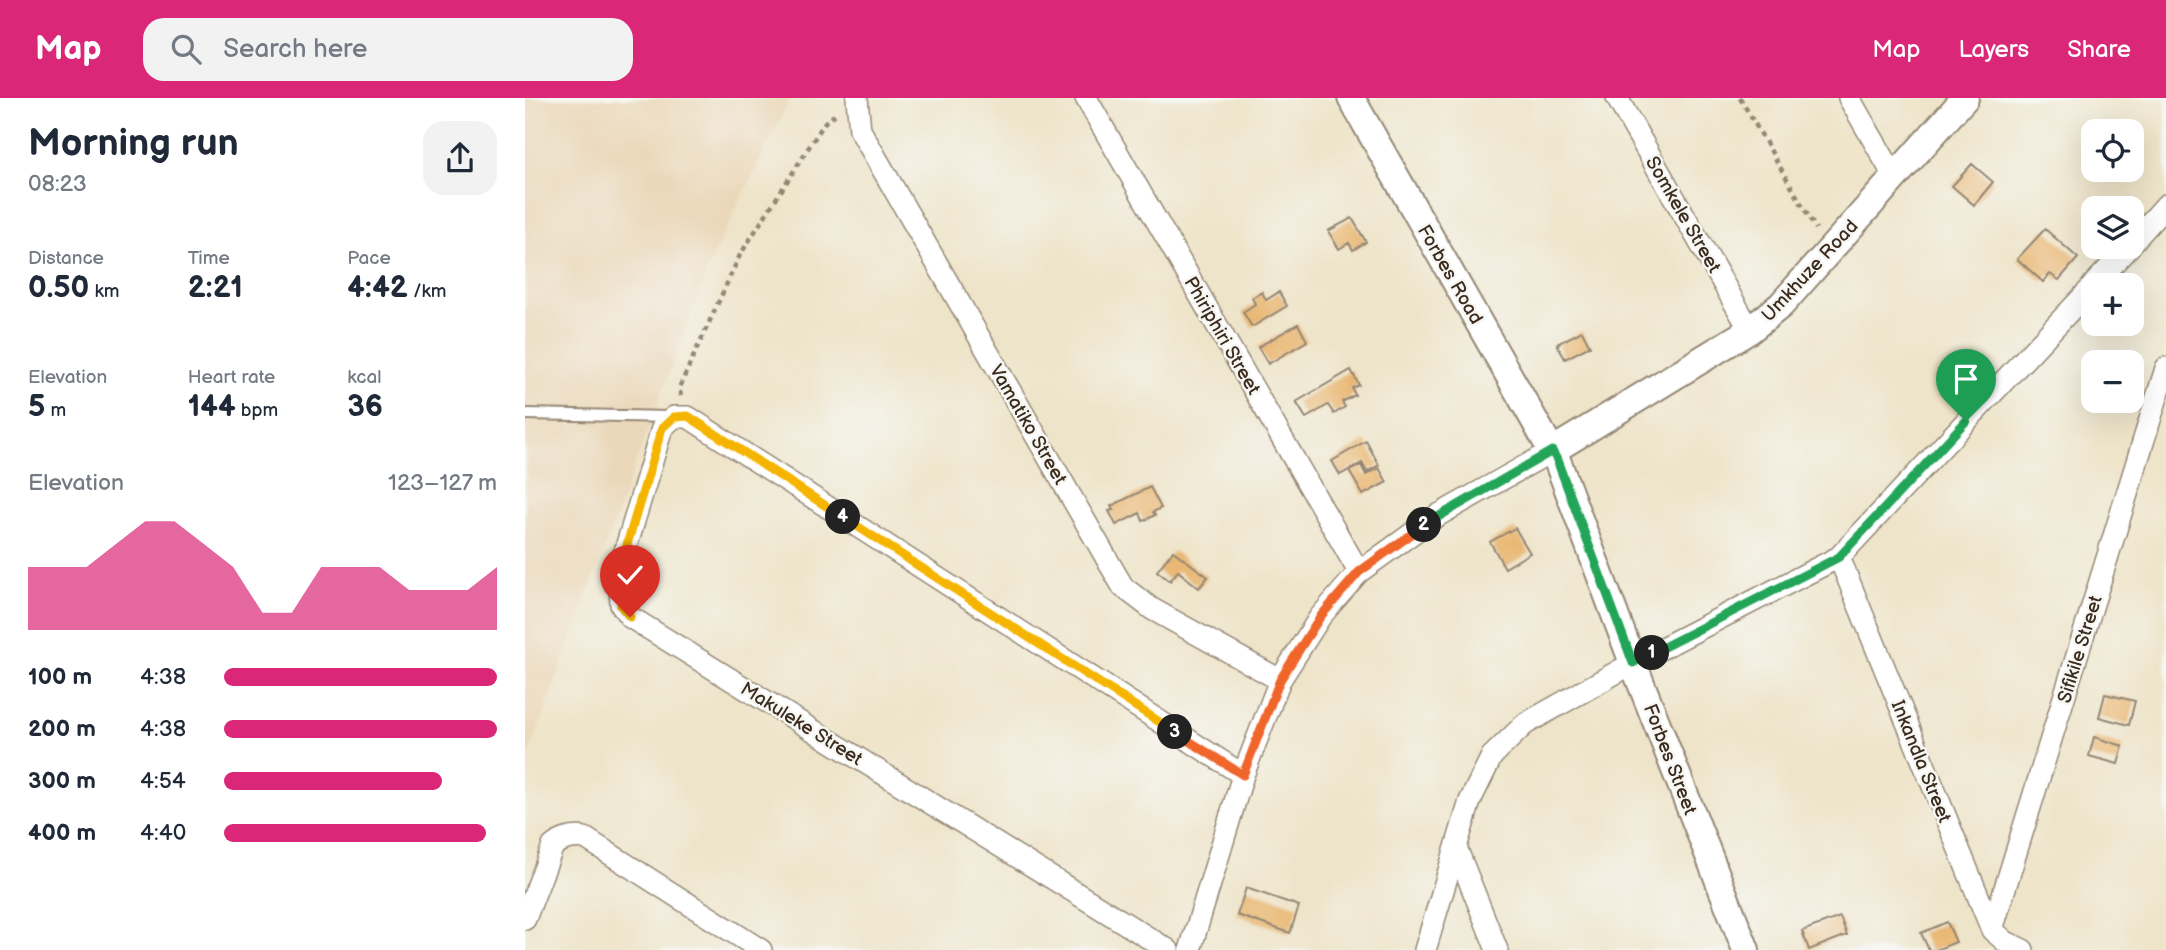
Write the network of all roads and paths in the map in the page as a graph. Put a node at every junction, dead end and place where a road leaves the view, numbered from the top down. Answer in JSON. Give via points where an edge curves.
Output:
{"nodes":[{"id":1,"x":857,"y":98,"type":"edge"},
{"id":2,"x":1086,"y":98,"type":"edge"},
{"id":3,"x":1350,"y":98,"type":"edge"},
{"id":4,"x":1617,"y":98,"type":"edge"},
{"id":5,"x":1740,"y":98,"type":"edge"},
{"id":6,"x":1849,"y":98,"type":"edge"},
{"id":7,"x":1965,"y":98,"type":"edge"},
{"id":8,"x":1894,"y":176,"type":"junction"},
{"id":9,"x":2166,"y":205,"type":"edge"},
{"id":10,"x":2144,"y":230,"type":"edge"},
{"id":11,"x":1828,"y":251,"type":"junction"},
{"id":12,"x":2118,"y":259,"type":"edge"},
{"id":13,"x":2104,"y":273,"type":"edge"},
{"id":14,"x":2081,"y":298,"type":"edge"},
{"id":15,"x":1750,"y":330,"type":"junction"},
{"id":16,"x":2166,"y":368,"type":"edge"},
{"id":17,"x":525,"y":414,"type":"edge"},
{"id":18,"x":681,"y":417,"type":"junction"},
{"id":19,"x":1552,"y":451,"type":"junction"},
{"id":20,"x":1839,"y":557,"type":"junction"},
{"id":21,"x":1359,"y":572,"type":"junction"},
{"id":22,"x":1633,"y":663,"type":"junction"},
{"id":23,"x":1280,"y":680,"type":"junction"},
{"id":24,"x":1243,"y":775,"type":"junction"},
{"id":25,"x":1457,"y":850,"type":"junction"},
{"id":26,"x":525,"y":919,"type":"edge"},
{"id":27,"x":1992,"y":930,"type":"junction"},
{"id":28,"x":761,"y":950,"type":"edge"},
{"id":29,"x":1168,"y":950,"type":"edge"},
{"id":30,"x":1190,"y":950,"type":"edge"},
{"id":31,"x":1425,"y":950,"type":"edge"},
{"id":32,"x":1497,"y":950,"type":"edge"},
{"id":33,"x":1746,"y":950,"type":"edge"},
{"id":34,"x":2023,"y":950,"type":"edge"}],
"edges":[{"from":1,"to":18,"type":"path","via":[[825,122],[740,255],[679,388]]},
{"from":1,"to":23,"type":"street","name":"Vamatiko Street","via":[[860,130],[1123,587],[1152,609]]},
{"from":2,"to":21,"type":"street","name":"Phiriphiri Street"},
{"from":3,"to":19,"type":"street","name":"Forbes Road"},
{"from":4,"to":15,"type":"street","name":"Somkele Street"},
{"from":5,"to":11,"type":"path"},
{"from":6,"to":8,"type":"street"},
{"from":7,"to":8,"type":"street","name":"Umkhuze Road"},
{"from":8,"to":11,"type":"street","name":"Umkhuze Road"},
{"from":9,"to":10,"type":"street"},
{"from":11,"to":15,"type":"street","name":"Umkhuze Road","via":[[1781,305]]},
{"from":12,"to":13,"type":"street"},
{"from":14,"to":20,"type":"street"},
{"from":15,"to":19,"type":"street","name":"Umkhuze Road"},
{"from":16,"to":27,"type":"street","name":"Sifikile Street"},
{"from":17,"to":18,"type":"lane"},
{"from":18,"to":24,"type":"street"},
{"from":18,"to":29,"type":"street","name":"Makuleke Street","via":[[662,428],[619,571],[621,606],[630,617]]},
{"from":19,"to":21,"type":"street","via":[[1435,517]]},
{"from":19,"to":22,"type":"street","name":"Forbes Street"},
{"from":20,"to":22,"type":"street"},
{"from":20,"to":27,"type":"street","name":"Inkandla Street"},
{"from":21,"to":23,"type":"street","via":[[1320,617]]},
{"from":22,"to":25,"type":"street","via":[[1525,724],[1492,756],[1470,801]]},
{"from":22,"to":33,"type":"street","name":"Forbes Street"},
{"from":23,"to":24,"type":"street"},
{"from":24,"to":30,"type":"street"},
{"from":25,"to":31,"type":"street"},
{"from":25,"to":32,"type":"street"},
{"from":26,"to":28,"type":"street","via":[[553,846],[578,837]]},
{"from":27,"to":34,"type":"street"}]}
